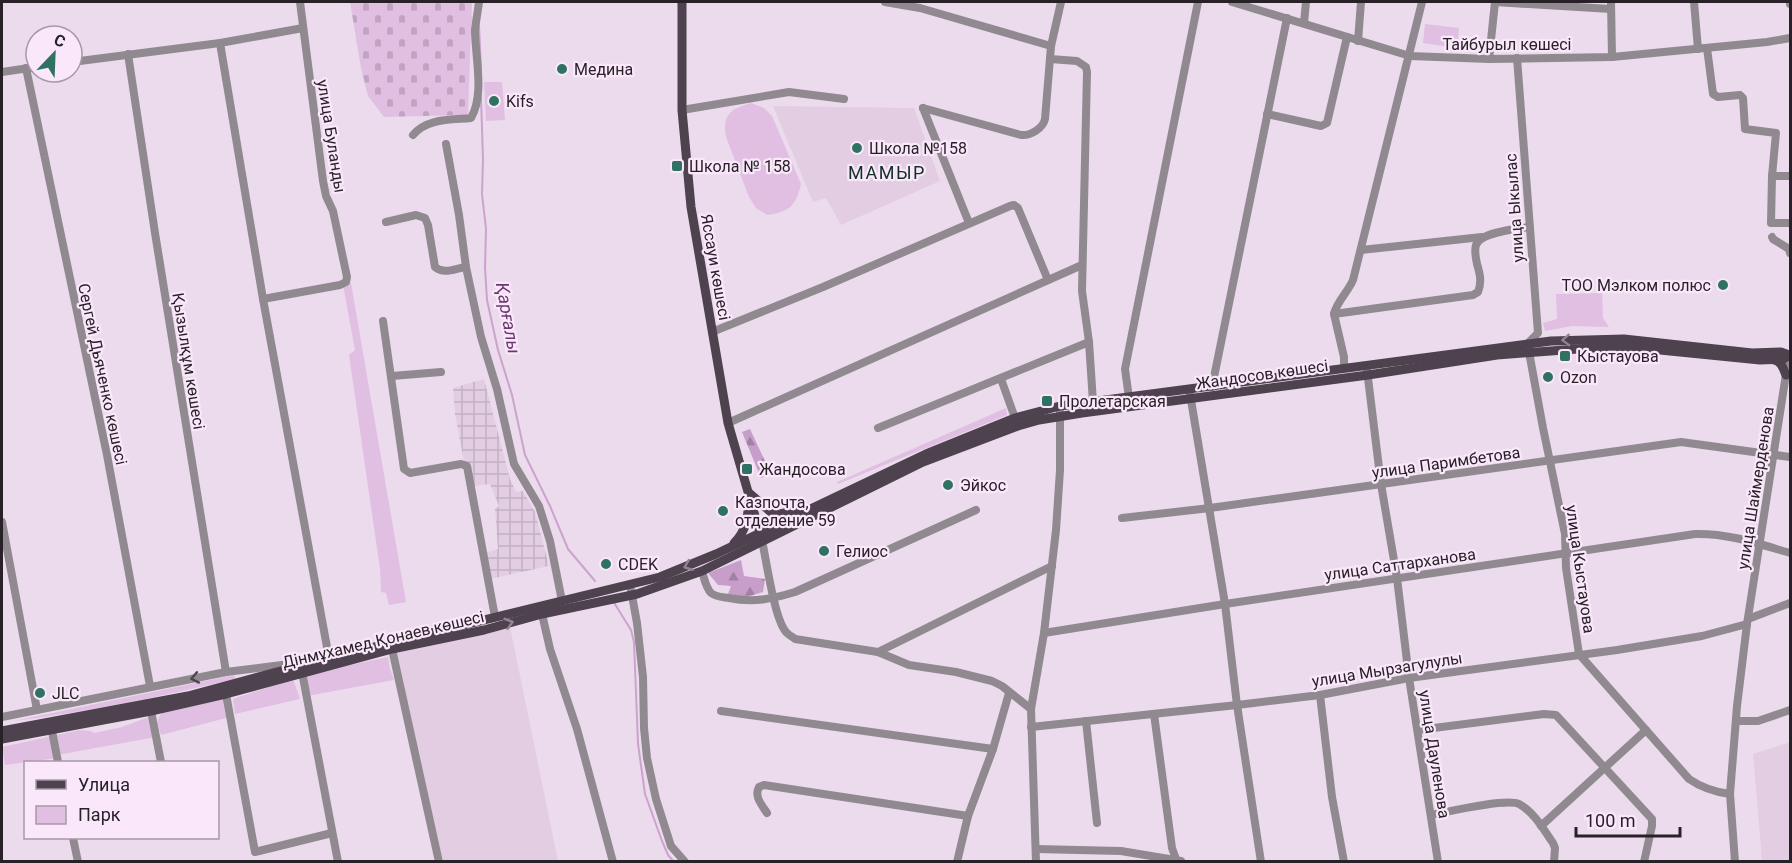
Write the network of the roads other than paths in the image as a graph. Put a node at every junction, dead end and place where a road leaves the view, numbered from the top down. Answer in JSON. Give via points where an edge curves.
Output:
{"nodes":[{"id":1,"x":300,"y":2,"type":"edge"},
{"id":2,"x":479,"y":2,"type":"edge"},
{"id":3,"x":682,"y":2,"type":"edge"},
{"id":4,"x":885,"y":2,"type":"edge"},
{"id":5,"x":1060,"y":2,"type":"edge"},
{"id":6,"x":1198,"y":2,"type":"edge"},
{"id":7,"x":1232,"y":2,"type":"edge"},
{"id":8,"x":1306,"y":2,"type":"edge"},
{"id":9,"x":1361,"y":2,"type":"edge"},
{"id":10,"x":1422,"y":2,"type":"edge"},
{"id":11,"x":1495,"y":2,"type":"edge"},
{"id":12,"x":1694,"y":2,"type":"edge"},
{"id":13,"x":1611,"y":5,"type":"edge"},
{"id":14,"x":1287,"y":18,"type":"junction"},
{"id":15,"x":1304,"y":23,"type":"junction"},
{"id":16,"x":303,"y":28,"type":"junction"},
{"id":17,"x":1347,"y":37,"type":"junction"},
{"id":18,"x":1791,"y":38,"type":"edge"},
{"id":19,"x":1358,"y":41,"type":"junction"},
{"id":20,"x":220,"y":43,"type":"junction"},
{"id":21,"x":1050,"y":46,"type":"junction"},
{"id":22,"x":1707,"y":48,"type":"junction"},
{"id":23,"x":1698,"y":49,"type":"junction"},
{"id":24,"x":128,"y":54,"type":"junction"},
{"id":25,"x":1410,"y":56,"type":"junction"},
{"id":26,"x":1612,"y":57,"type":"junction"},
{"id":27,"x":1517,"y":58,"type":"junction"},
{"id":28,"x":1050,"y":59,"type":"junction"},
{"id":29,"x":1489,"y":59,"type":"junction"},
{"id":30,"x":84,"y":60,"type":"edge"},
{"id":31,"x":24,"y":68,"type":"edge"},
{"id":32,"x":2,"y":72,"type":"edge"},
{"id":33,"x":29,"y":84,"type":"edge"},
{"id":34,"x":844,"y":99,"type":"dead end"},
{"id":35,"x":682,"y":110,"type":"junction"},
{"id":36,"x":1267,"y":114,"type":"junction"},
{"id":37,"x":413,"y":135,"type":"dead end"},
{"id":38,"x":446,"y":144,"type":"dead end"},
{"id":39,"x":1772,"y":176,"type":"junction"},
{"id":40,"x":1791,"y":176,"type":"edge"},
{"id":41,"x":386,"y":222,"type":"dead end"},
{"id":42,"x":969,"y":223,"type":"junction"},
{"id":43,"x":1791,"y":223,"type":"edge"},
{"id":44,"x":1529,"y":227,"type":"junction"},
{"id":45,"x":1482,"y":237,"type":"junction"},
{"id":46,"x":1772,"y":237,"type":"dead end"},
{"id":47,"x":1361,"y":250,"type":"junction"},
{"id":48,"x":1791,"y":253,"type":"edge"},
{"id":49,"x":1082,"y":266,"type":"junction"},
{"id":50,"x":466,"y":267,"type":"junction"},
{"id":51,"x":1048,"y":280,"type":"junction"},
{"id":52,"x":263,"y":299,"type":"junction"},
{"id":53,"x":1334,"y":314,"type":"junction"},
{"id":54,"x":383,"y":321,"type":"dead end"},
{"id":55,"x":712,"y":332,"type":"junction"},
{"id":56,"x":1089,"y":342,"type":"junction"},
{"id":57,"x":1528,"y":347,"type":"junction"},
{"id":58,"x":1790,"y":355,"type":"edge"},
{"id":59,"x":1774,"y":360,"type":"junction"},
{"id":60,"x":1344,"y":368,"type":"junction"},
{"id":61,"x":1367,"y":370,"type":"junction"},
{"id":62,"x":441,"y":372,"type":"dead end"},
{"id":63,"x":1786,"y":375,"type":"junction"},
{"id":64,"x":392,"y":376,"type":"junction"},
{"id":65,"x":1001,"y":379,"type":"junction"},
{"id":66,"x":1212,"y":387,"type":"junction"},
{"id":67,"x":1190,"y":394,"type":"junction"},
{"id":68,"x":1129,"y":398,"type":"junction"},
{"id":69,"x":1093,"y":402,"type":"junction"},
{"id":70,"x":1060,"y":411,"type":"junction"},
{"id":71,"x":1016,"y":418,"type":"junction"},
{"id":72,"x":728,"y":423,"type":"junction"},
{"id":73,"x":878,"y":428,"type":"dead end"},
{"id":74,"x":1774,"y":456,"type":"junction"},
{"id":75,"x":1791,"y":458,"type":"edge"},
{"id":76,"x":1551,"y":461,"type":"junction"},
{"id":77,"x":1381,"y":484,"type":"junction"},
{"id":78,"x":749,"y":493,"type":"junction"},
{"id":79,"x":815,"y":506,"type":"junction"},
{"id":80,"x":1210,"y":508,"type":"junction"},
{"id":81,"x":976,"y":510,"type":"dead end"},
{"id":82,"x":1122,"y":518,"type":"dead end"},
{"id":83,"x":2,"y":522,"type":"edge"},
{"id":84,"x":761,"y":537,"type":"junction"},
{"id":85,"x":1760,"y":545,"type":"junction"},
{"id":86,"x":1791,"y":553,"type":"edge"},
{"id":87,"x":716,"y":554,"type":"junction"},
{"id":88,"x":1566,"y":554,"type":"junction"},
{"id":89,"x":1052,"y":566,"type":"junction"},
{"id":90,"x":702,"y":571,"type":"junction"},
{"id":91,"x":1397,"y":578,"type":"junction"},
{"id":92,"x":631,"y":591,"type":"junction"},
{"id":93,"x":617,"y":594,"type":"junction"},
{"id":94,"x":774,"y":598,"type":"junction"},
{"id":95,"x":562,"y":601,"type":"junction"},
{"id":96,"x":1791,"y":603,"type":"edge"},
{"id":97,"x":1225,"y":604,"type":"junction"},
{"id":98,"x":542,"y":614,"type":"junction"},
{"id":99,"x":495,"y":616,"type":"junction"},
{"id":100,"x":1747,"y":622,"type":"junction"},
{"id":101,"x":1044,"y":633,"type":"junction"},
{"id":102,"x":392,"y":649,"type":"junction"},
{"id":103,"x":878,"y":652,"type":"junction"},
{"id":104,"x":328,"y":654,"type":"junction"},
{"id":105,"x":1579,"y":654,"type":"junction"},
{"id":106,"x":315,"y":661,"type":"junction"},
{"id":107,"x":226,"y":672,"type":"junction"},
{"id":108,"x":302,"y":672,"type":"junction"},
{"id":109,"x":1409,"y":678,"type":"junction"},
{"id":110,"x":150,"y":686,"type":"junction"},
{"id":111,"x":1009,"y":693,"type":"junction"},
{"id":112,"x":226,"y":694,"type":"junction"},
{"id":113,"x":1320,"y":695,"type":"junction"},
{"id":114,"x":1237,"y":705,"type":"junction"},
{"id":115,"x":37,"y":710,"type":"junction"},
{"id":116,"x":1031,"y":710,"type":"junction"},
{"id":117,"x":1791,"y":710,"type":"edge"},
{"id":118,"x":151,"y":711,"type":"junction"},
{"id":119,"x":721,"y":711,"type":"dead end"},
{"id":120,"x":1154,"y":714,"type":"junction"},
{"id":121,"x":2,"y":717,"type":"edge"},
{"id":122,"x":1086,"y":721,"type":"junction"},
{"id":123,"x":1736,"y":721,"type":"junction"},
{"id":124,"x":50,"y":725,"type":"junction"},
{"id":125,"x":1030,"y":727,"type":"junction"},
{"id":126,"x":1418,"y":730,"type":"junction"},
{"id":127,"x":1646,"y":730,"type":"junction"},
{"id":128,"x":2,"y":731,"type":"edge"},
{"id":129,"x":2,"y":739,"type":"edge"},
{"id":130,"x":993,"y":749,"type":"junction"},
{"id":131,"x":58,"y":761,"type":"edge"},
{"id":132,"x":161,"y":761,"type":"edge"},
{"id":133,"x":1605,"y":768,"type":"junction"},
{"id":134,"x":1730,"y":794,"type":"junction"},
{"id":135,"x":766,"y":813,"type":"dead end"},
{"id":136,"x":1431,"y":815,"type":"junction"},
{"id":137,"x":968,"y":816,"type":"junction"},
{"id":138,"x":1097,"y":823,"type":"dead end"},
{"id":139,"x":1541,"y":826,"type":"junction"},
{"id":140,"x":332,"y":833,"type":"junction"},
{"id":141,"x":73,"y":839,"type":"edge"},
{"id":142,"x":1036,"y":849,"type":"junction"},
{"id":143,"x":78,"y":861,"type":"edge"},
{"id":144,"x":338,"y":861,"type":"edge"},
{"id":145,"x":439,"y":861,"type":"edge"},
{"id":146,"x":613,"y":861,"type":"edge"},
{"id":147,"x":685,"y":861,"type":"edge"},
{"id":148,"x":957,"y":861,"type":"edge"},
{"id":149,"x":1036,"y":861,"type":"edge"},
{"id":150,"x":1179,"y":861,"type":"edge"},
{"id":151,"x":1261,"y":861,"type":"edge"},
{"id":152,"x":1344,"y":861,"type":"edge"},
{"id":153,"x":1438,"y":861,"type":"edge"},
{"id":154,"x":1554,"y":861,"type":"edge"},
{"id":155,"x":1644,"y":861,"type":"edge"},
{"id":156,"x":1735,"y":861,"type":"edge"}],
"edges":[{"from":1,"to":16,"type":"street","name":"улица Буланды"},
{"from":2,"to":37,"type":"street","via":[[475,29],[475,112],[471,118],[427,123]]},
{"from":3,"to":35,"type":"main road","name":"Яссауи көшесі"},
{"from":4,"to":21,"type":"street","via":[[920,8]]},
{"from":5,"to":21,"type":"street"},
{"from":6,"to":68,"type":"street","via":[[1125,369]]},
{"from":7,"to":14,"type":"street","name":"Тайбурыл көшесі"},
{"from":8,"to":15,"type":"street"},
{"from":9,"to":19,"type":"street"},
{"from":10,"to":25,"type":"street"},
{"from":11,"to":13,"type":"street"},
{"from":11,"to":29,"type":"street"},
{"from":12,"to":23,"type":"street"},
{"from":13,"to":26,"type":"street"},
{"from":14,"to":15,"type":"street","name":"Тайбурыл көшесі"},
{"from":14,"to":36,"type":"street"},
{"from":15,"to":17,"type":"street","name":"Тайбурыл көшесі"},
{"from":16,"to":20,"type":"street"},
{"from":16,"to":52,"type":"street","name":"улица Буланды","via":[[322,181],[333,211],[346,282]]},
{"from":17,"to":19,"type":"street","name":"Тайбурыл көшесі"},
{"from":17,"to":36,"type":"street","via":[[1325,125]]},
{"from":18,"to":22,"type":"street","name":"Тайбурыл көшесі"},
{"from":19,"to":25,"type":"street","name":"Тайбурыл көшесі"},
{"from":20,"to":24,"type":"street"},
{"from":20,"to":52,"type":"street"},
{"from":21,"to":28,"type":"street"},
{"from":22,"to":23,"type":"street","name":"Тайбурыл көшесі"},
{"from":22,"to":39,"type":"street","via":[[1713,94],[1718,98],[1740,95],[1745,129],[1776,133]]},
{"from":23,"to":26,"type":"street","name":"Тайбурыл көшесі"},
{"from":24,"to":30,"type":"street"},
{"from":24,"to":107,"type":"street","name":"Қызылқұм көшесі"},
{"from":25,"to":29,"type":"street","name":"Тайбурыл көшесі"},
{"from":25,"to":47,"type":"street"},
{"from":26,"to":27,"type":"street","name":"Тайбурыл көшесі"},
{"from":27,"to":29,"type":"street","name":"Тайбурыл көшесі"},
{"from":27,"to":44,"type":"street","name":"улица Ыкылас"},
{"from":28,"to":42,"type":"street","via":[[1045,122],[1026,135],[922,108]]},
{"from":28,"to":49,"type":"street","via":[[1077,61],[1087,72]]},
{"from":31,"to":32,"type":"street"},
{"from":33,"to":110,"type":"street","name":"Сергей Дьяченко көшесі","via":[[107,455]]},
{"from":34,"to":35,"type":"street","via":[[789,92]]},
{"from":35,"to":55,"type":"main road","name":"Яссауи көшесі","via":[[691,207]]},
{"from":36,"to":66,"type":"street"},
{"from":38,"to":50,"type":"street"},
{"from":39,"to":40,"type":"street"},
{"from":39,"to":43,"type":"street","via":[[1772,223]]},
{"from":41,"to":50,"type":"street","via":[[416,215],[425,218],[435,267],[443,271]]},
{"from":42,"to":51,"type":"street","via":[[1011,206],[1018,208]]},
{"from":42,"to":55,"type":"street"},
{"from":44,"to":45,"type":"street"},
{"from":44,"to":57,"type":"street","name":"улица Ыкылас","via":[[1538,333]]},
{"from":45,"to":47,"type":"street"},
{"from":45,"to":53,"type":"street","via":[[1475,246],[1480,286],[1473,295]]},
{"from":46,"to":48,"type":"street"},
{"from":47,"to":53,"type":"street","via":[[1348,291]]},
{"from":49,"to":51,"type":"street"},
{"from":49,"to":56,"type":"street"},
{"from":50,"to":95,"type":"street","via":[[514,464],[538,506],[550,541]]},
{"from":51,"to":72,"type":"street"},
{"from":52,"to":104,"type":"street"},
{"from":53,"to":60,"type":"street"},
{"from":54,"to":64,"type":"street"},
{"from":55,"to":72,"type":"main road","name":"Яссауи көшесі"},
{"from":56,"to":65,"type":"street"},
{"from":56,"to":69,"type":"street"},
{"from":58,"to":57,"type":"main road","name":"Жандосов көшесі","one_way":true,"via":[[1624,339],[1551,340]]},
{"from":57,"to":59,"type":"main road","name":"Жандосов көшесі","via":[[1630,347]]},
{"from":57,"to":61,"type":"main road","name":"Жандосов көшесі"},
{"from":57,"to":76,"type":"street","name":"улица Кыстауова"},
{"from":58,"to":59,"type":"main road","name":"Жандосов көшесі"},
{"from":58,"to":63,"type":"street","name":"улица Шаймерденова"},
{"from":59,"to":63,"type":"main road","via":[[1783,366]]},
{"from":60,"to":61,"type":"main road","name":"Жандосов көшесі"},
{"from":60,"to":66,"type":"main road","name":"Жандосов көшесі"},
{"from":61,"to":67,"type":"main road","name":"Жандосов көшесі"},
{"from":61,"to":77,"type":"street","name":"улица Дауленова"},
{"from":62,"to":64,"type":"street"},
{"from":63,"to":74,"type":"street","name":"улица Шаймерденова"},
{"from":64,"to":99,"type":"street","via":[[404,469],[410,473],[467,466]]},
{"from":65,"to":71,"type":"street"},
{"from":65,"to":73,"type":"street"},
{"from":66,"to":67,"type":"main road","name":"Жандосов көшесі"},
{"from":67,"to":68,"type":"main road","name":"Жандосов көшесі"},
{"from":67,"to":70,"type":"main road","name":"Жандосов көшесі"},
{"from":67,"to":80,"type":"street"},
{"from":68,"to":69,"type":"main road","name":"Жандосов көшесі"},
{"from":69,"to":70,"type":"main road","name":"Жандосов көшесі"},
{"from":70,"to":71,"type":"main road","name":"Жандосов көшесі"},
{"from":70,"to":84,"type":"main road","name":"Жандосов көшесі","via":[[923,462]]},
{"from":70,"to":89,"type":"street","via":[[1060,470]]},
{"from":71,"to":79,"type":"main road","name":"Жандосов көшесі","via":[[926,454]]},
{"from":72,"to":78,"type":"main road","name":"Яссауи көшесі"},
{"from":74,"to":75,"type":"street","name":"улица Паримбетова"},
{"from":74,"to":76,"type":"street","name":"улица Паримбетова","via":[[1681,442]]},
{"from":74,"to":85,"type":"street","name":"улица Шаймерденова"},
{"from":76,"to":77,"type":"street","name":"улица Паримбетова"},
{"from":76,"to":88,"type":"street","name":"улица Кыстауова","via":[[1566,534]]},
{"from":77,"to":80,"type":"street","name":"улица Паримбетова"},
{"from":77,"to":91,"type":"street","name":"улица Дауленова"},
{"from":78,"to":79,"type":"main road","via":[[776,515]]},
{"from":78,"to":84,"type":"main road","name":"Яссауи көшесі"},
{"from":78,"to":87,"type":"main road","via":[[745,529],[731,546]]},
{"from":79,"to":84,"type":"main road"},
{"from":80,"to":82,"type":"street","name":"улица Паримбетова"},
{"from":80,"to":97,"type":"street"},
{"from":81,"to":94,"type":"street"},
{"from":83,"to":115,"type":"street"},
{"from":84,"to":87,"type":"main road","name":"Дінмұхамед Қонаев көшесі"},
{"from":84,"to":90,"type":"main road","name":"Дінмұхамед Қонаев көшесі"},
{"from":84,"to":94,"type":"street"},
{"from":85,"to":86,"type":"street","name":"улица Саттарханова"},
{"from":85,"to":88,"type":"street","name":"улица Саттарханова","via":[[1695,534]]},
{"from":85,"to":100,"type":"street","name":"улица Шаймерденова"},
{"from":87,"to":92,"type":"main road","name":"Дінмұхамед Қонаев көшесі","one_way":true},
{"from":88,"to":91,"type":"street","name":"улица Саттарханова"},
{"from":88,"to":105,"type":"street","name":"улица Кыстауова"},
{"from":89,"to":101,"type":"street"},
{"from":89,"to":103,"type":"street"},
{"from":90,"to":92,"type":"main road","name":"Дінмұхамед Қонаев көшесі"},
{"from":90,"to":94,"type":"street","via":[[707,586],[718,596],[741,601]]},
{"from":91,"to":97,"type":"street","name":"улица Саттарханова"},
{"from":91,"to":109,"type":"street","name":"улица Дауленова"},
{"from":92,"to":93,"type":"main road","name":"Дінмұхамед Қонаев көшесі"},
{"from":92,"to":147,"type":"street","via":[[643,676],[647,758],[671,846]]},
{"from":93,"to":95,"type":"main road","name":"Дінмұхамед Қонаев көшесі","via":[[600,593]]},
{"from":93,"to":98,"type":"main road","name":"Дінмұхамед Қонаев көшесі","via":[[607,601]]},
{"from":94,"to":103,"type":"street","via":[[784,628],[795,639]]},
{"from":95,"to":99,"type":"main road","name":"Дінмұхамед Қонаев көшесі"},
{"from":96,"to":100,"type":"street","name":"улица Мырзагулулы"},
{"from":97,"to":101,"type":"street","name":"улица Саттарханова"},
{"from":97,"to":114,"type":"street"},
{"from":102,"to":98,"type":"main road","name":"Дінмұхамед Қонаев көшесі","one_way":true},
{"from":98,"to":146,"type":"street"},
{"from":99,"to":104,"type":"main road","name":"Дінмұхамед Қонаев көшесі"},
{"from":100,"to":105,"type":"street","name":"улица Мырзагулулы","via":[[1702,636]]},
{"from":100,"to":123,"type":"street","name":"улица Шаймерденова"},
{"from":101,"to":116,"type":"street"},
{"from":102,"to":108,"type":"main road","name":"Дінмұхамед Қонаев көшесі"},
{"from":102,"to":145,"type":"street"},
{"from":103,"to":111,"type":"street","via":[[909,665],[992,681]]},
{"from":104,"to":106,"type":"main road","name":"Дінмұхамед Қонаев көшесі"},
{"from":105,"to":109,"type":"street","name":"улица Мырзагулулы"},
{"from":105,"to":127,"type":"street","name":"улица Кыстауова"},
{"from":106,"to":107,"type":"street"},
{"from":106,"to":124,"type":"main road","name":"Дінмұхамед Қонаев көшесі","via":[[188,696]]},
{"from":107,"to":110,"type":"street","one_way":true},
{"from":108,"to":112,"type":"main road","name":"Дінмұхамед Қонаев көшесі"},
{"from":108,"to":140,"type":"street"},
{"from":109,"to":113,"type":"street","name":"улица Мырзагулулы"},
{"from":109,"to":126,"type":"street","name":"улица Дауленова"},
{"from":110,"to":115,"type":"street"},
{"from":111,"to":116,"type":"street"},
{"from":111,"to":130,"type":"street"},
{"from":112,"to":118,"type":"main road","name":"Дінмұхамед Қонаев көшесі"},
{"from":112,"to":140,"type":"street","via":[[255,852]]},
{"from":113,"to":114,"type":"street","name":"улица Мырзагулулы"},
{"from":113,"to":152,"type":"street"},
{"from":114,"to":120,"type":"street","name":"улица Мырзагулулы"},
{"from":114,"to":151,"type":"street"},
{"from":115,"to":121,"type":"street"},
{"from":116,"to":125,"type":"street"},
{"from":117,"to":123,"type":"street","via":[[1758,721]]},
{"from":118,"to":124,"type":"main road","name":"Дінмұхамед Қонаев көшесі"},
{"from":118,"to":132,"type":"street"},
{"from":119,"to":130,"type":"street"},
{"from":120,"to":122,"type":"street","name":"улица Мырзагулулы"},
{"from":120,"to":150,"type":"street","via":[[1172,848]]},
{"from":122,"to":125,"type":"street","name":"улица Мырзагулулы"},
{"from":122,"to":138,"type":"street"},
{"from":123,"to":134,"type":"street","name":"улица Шаймерденова"},
{"from":124,"to":128,"type":"main road","name":"Дінмұхамед Қонаев көшесі"},
{"from":124,"to":129,"type":"main road","name":"Дінмұхамед Қонаев көшесі"},
{"from":124,"to":131,"type":"street"},
{"from":125,"to":142,"type":"street"},
{"from":126,"to":133,"type":"street","via":[[1556,715]]},
{"from":126,"to":136,"type":"street","name":"улица Дауленова"},
{"from":127,"to":133,"type":"street"},
{"from":127,"to":134,"type":"street","name":"улица Кыстауова","via":[[1689,779],[1714,792]]},
{"from":130,"to":137,"type":"street"},
{"from":133,"to":139,"type":"street"},
{"from":133,"to":155,"type":"street","via":[[1652,819]]},
{"from":134,"to":156,"type":"street","name":"улица Шаймерденова"},
{"from":135,"to":137,"type":"street","via":[[756,791],[764,785]]},
{"from":136,"to":139,"type":"street","via":[[1518,803]]},
{"from":136,"to":153,"type":"street","name":"улица Дауленова"},
{"from":137,"to":148,"type":"street"},
{"from":139,"to":154,"type":"street","via":[[1555,848]]},
{"from":140,"to":144,"type":"street"},
{"from":141,"to":143,"type":"street"},
{"from":142,"to":149,"type":"street"},
{"from":142,"to":150,"type":"street","via":[[1121,851]]}]}
